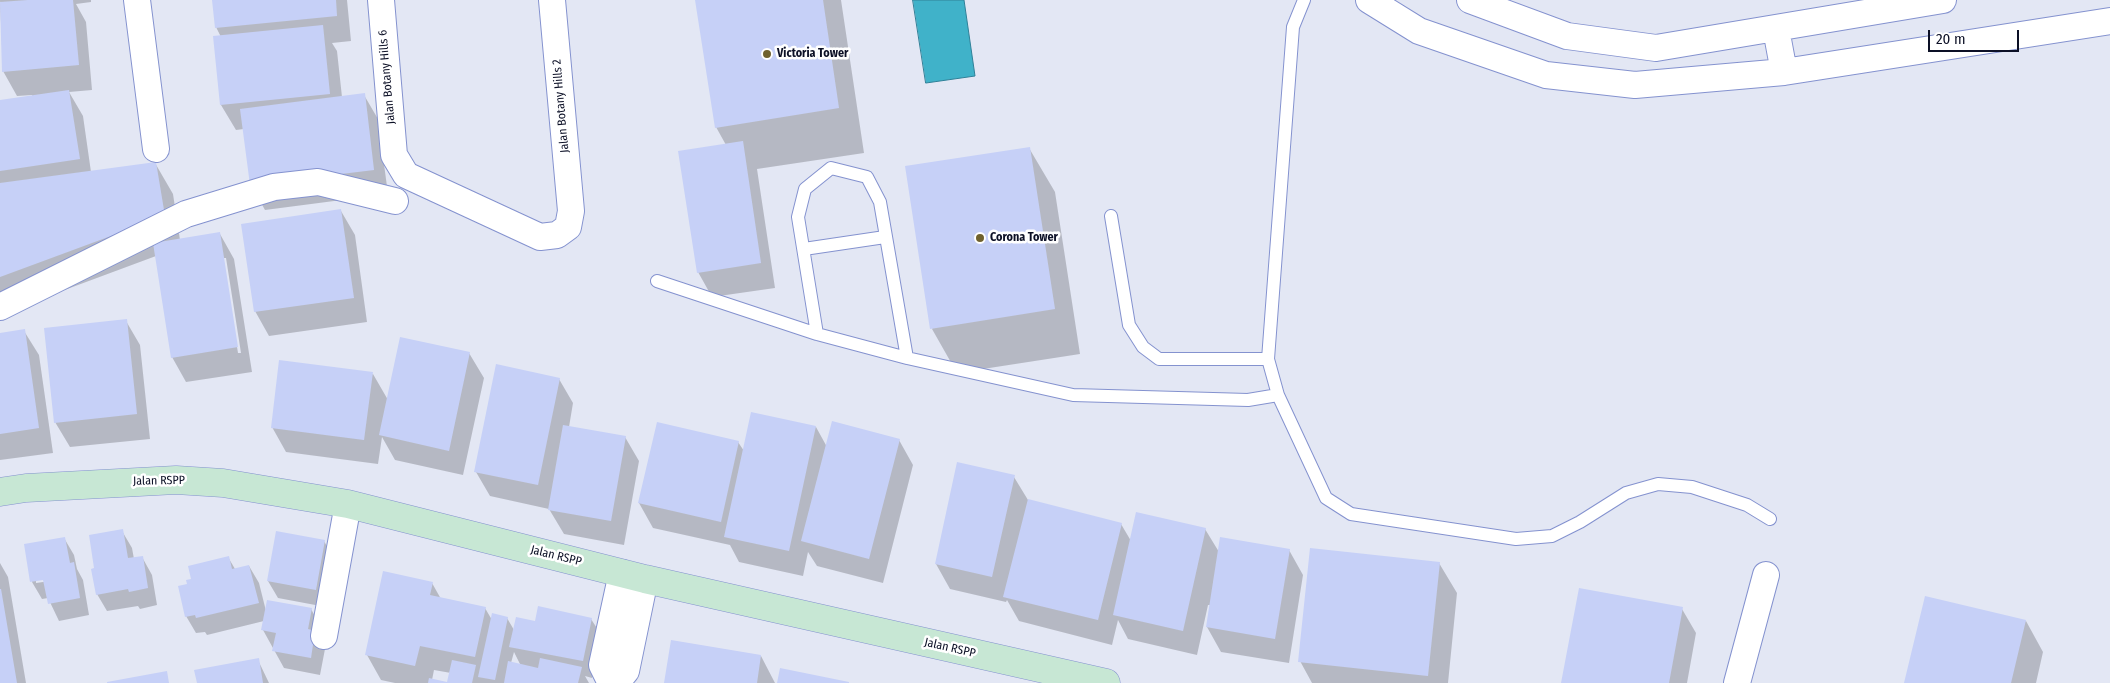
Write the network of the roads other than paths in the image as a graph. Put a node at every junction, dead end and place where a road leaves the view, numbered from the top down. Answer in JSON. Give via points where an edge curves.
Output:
{"nodes":[{"id":1,"x":137,"y":0,"type":"edge"},
{"id":2,"x":381,"y":0,"type":"edge"},
{"id":3,"x":552,"y":0,"type":"edge"},
{"id":4,"x":1304,"y":0,"type":"edge"},
{"id":5,"x":1370,"y":0,"type":"edge"},
{"id":6,"x":1470,"y":0,"type":"edge"},
{"id":7,"x":1943,"y":0,"type":"edge"},
{"id":8,"x":2110,"y":21,"type":"edge"},
{"id":9,"x":1776,"y":29,"type":"junction"},
{"id":10,"x":1784,"y":72,"type":"junction"},
{"id":11,"x":156,"y":149,"type":"dead end"},
{"id":12,"x":395,"y":201,"type":"dead end"},
{"id":13,"x":571,"y":211,"type":"joint"},
{"id":14,"x":1111,"y":216,"type":"dead end"},
{"id":15,"x":885,"y":237,"type":"junction"},
{"id":16,"x":804,"y":249,"type":"junction"},
{"id":17,"x":657,"y":281,"type":"dead end"},
{"id":18,"x":0,"y":307,"type":"edge"},
{"id":19,"x":817,"y":334,"type":"junction"},
{"id":20,"x":907,"y":358,"type":"junction"},
{"id":21,"x":1268,"y":359,"type":"junction"},
{"id":22,"x":1278,"y":395,"type":"junction"},
{"id":23,"x":0,"y":492,"type":"edge"},
{"id":24,"x":348,"y":504,"type":"junction"},
{"id":25,"x":1770,"y":519,"type":"dead end"},
{"id":26,"x":1766,"y":575,"type":"dead end"},
{"id":27,"x":634,"y":576,"type":"junction"},
{"id":28,"x":324,"y":636,"type":"dead end"},
{"id":29,"x":1093,"y":682,"type":"edge"},
{"id":30,"x":611,"y":683,"type":"edge"},
{"id":31,"x":616,"y":683,"type":"edge"},
{"id":32,"x":1737,"y":683,"type":"edge"}],
"edges":[{"from":1,"to":11,"type":"street"},
{"from":2,"to":13,"type":"street","name":"Jalan Botany Hills 6","via":[[394,155],[406,175],[540,237],[557,235],[568,227]]},
{"from":3,"to":13,"type":"street","name":"Jalan Botany Hills 2"},
{"from":4,"to":21,"type":"lane","via":[[1293,27]]},
{"from":5,"to":10,"type":"street","via":[[1419,31],[1546,75],[1635,85]]},
{"from":6,"to":9,"type":"street","via":[[1567,36],[1656,48]]},
{"from":7,"to":9,"type":"street"},
{"from":8,"to":10,"type":"street"},
{"from":9,"to":10,"type":"street"},
{"from":12,"to":18,"type":"street","via":[[318,182],[274,187],[186,214]]},
{"from":14,"to":21,"type":"lane","via":[[1129,325],[1143,347],[1159,359]]},
{"from":15,"to":16,"type":"lane"},
{"from":15,"to":16,"type":"lane","via":[[880,202],[867,178],[831,168],[805,189],[798,218]]},
{"from":15,"to":20,"type":"lane"},
{"from":16,"to":19,"type":"lane"},
{"from":17,"to":19,"type":"lane"},
{"from":19,"to":20,"type":"lane"},
{"from":20,"to":22,"type":"lane","via":[[1073,395],[1248,400]]},
{"from":21,"to":22,"type":"lane"},
{"from":22,"to":25,"type":"lane","via":[[1326,498],[1351,514],[1516,539],[1552,536],[1626,494],[1658,484],[1692,486],[1746,505]]},
{"from":23,"to":24,"type":"street","name":"Jalan RSPP","via":[[35,487],[176,480],[223,483]]},
{"from":24,"to":27,"type":"street","name":"Jalan RSPP"},
{"from":24,"to":28,"type":"street"},
{"from":26,"to":32,"type":"street"},
{"from":27,"to":29,"type":"street","name":"Jalan RSPP"},
{"from":27,"to":30,"type":"street","via":[[602,665]]},
{"from":27,"to":31,"type":"street","via":[[626,671]]}]}
